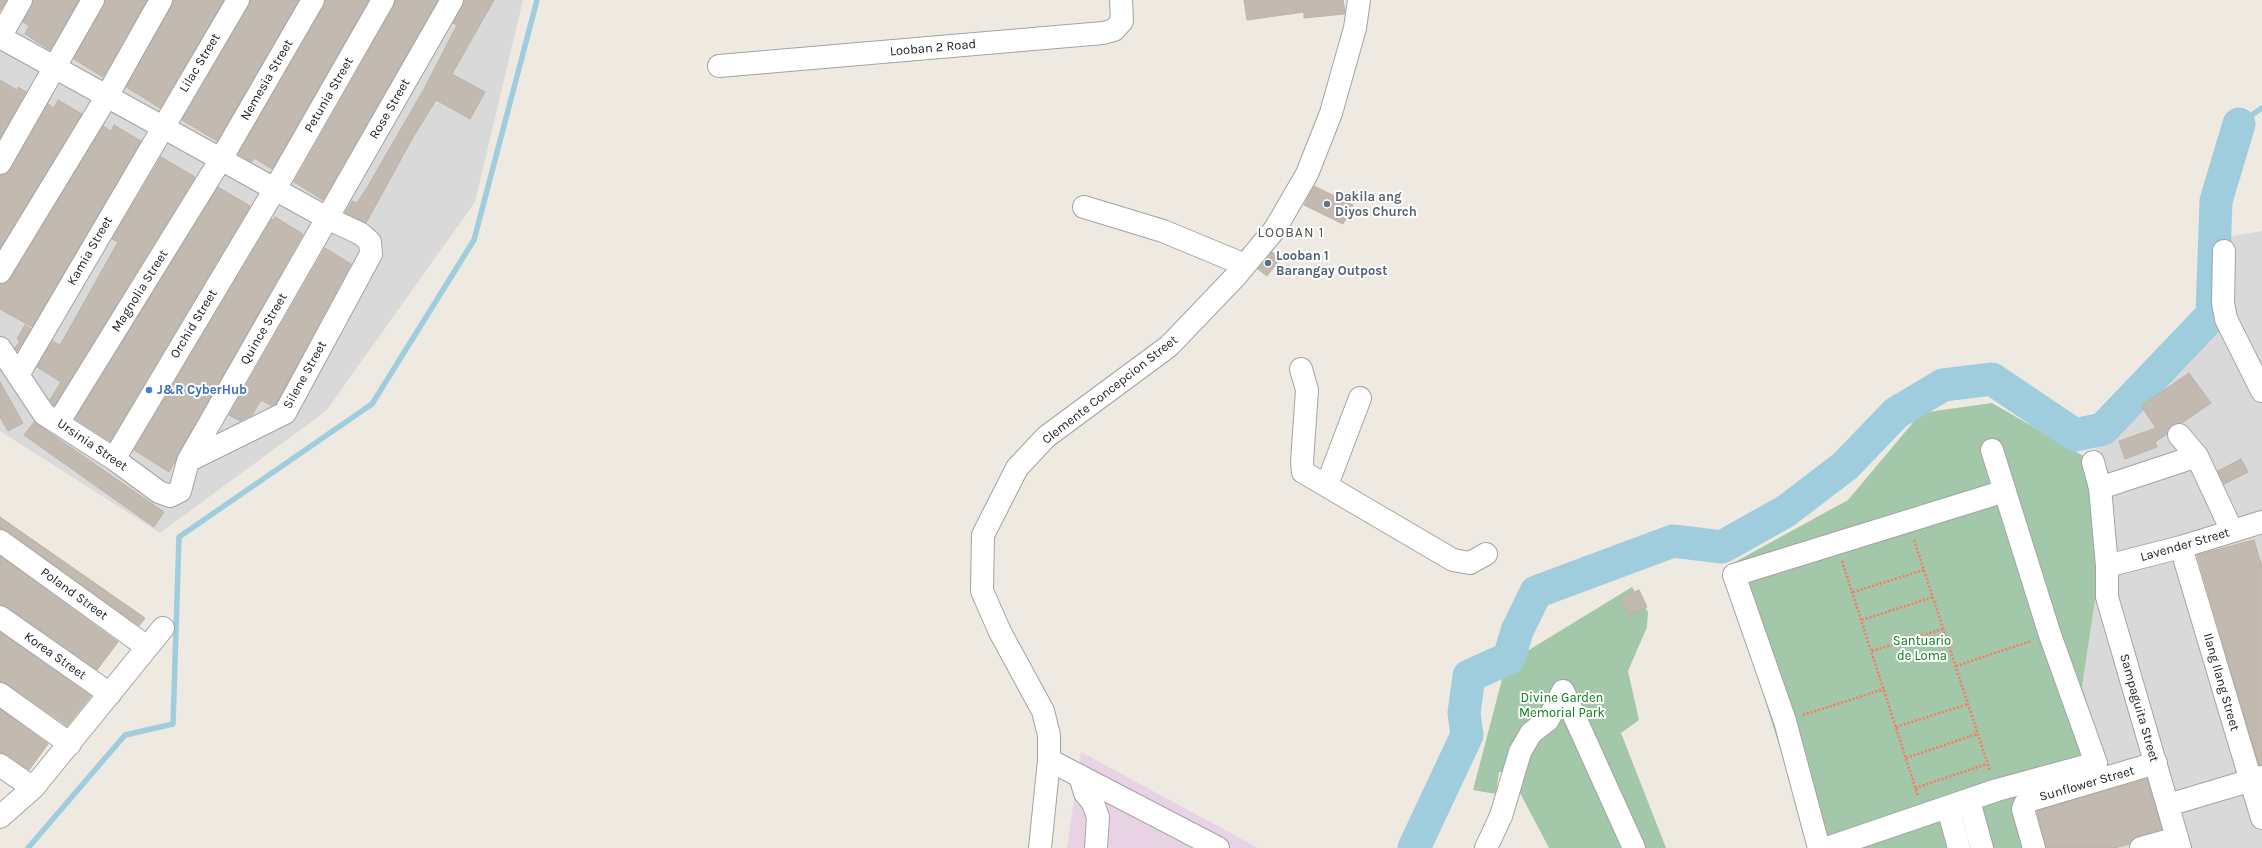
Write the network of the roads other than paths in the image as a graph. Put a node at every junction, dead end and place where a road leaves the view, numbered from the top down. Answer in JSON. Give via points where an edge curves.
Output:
{"nodes":[{"id":1,"x":21,"y":0,"type":"edge"},
{"id":2,"x":93,"y":0,"type":"edge"},
{"id":3,"x":161,"y":0,"type":"edge"},
{"id":4,"x":238,"y":0,"type":"edge"},
{"id":5,"x":313,"y":0,"type":"edge"},
{"id":6,"x":382,"y":0,"type":"edge"},
{"id":7,"x":452,"y":0,"type":"edge"},
{"id":8,"x":1121,"y":0,"type":"edge"},
{"id":9,"x":1359,"y":0,"type":"edge"},
{"id":10,"x":0,"y":37,"type":"edge"},
{"id":11,"x":719,"y":66,"type":"dead end"},
{"id":12,"x":54,"y":67,"type":"junction"},
{"id":13,"x":107,"y":96,"type":"junction"},
{"id":14,"x":162,"y":127,"type":"junction"},
{"id":15,"x":221,"y":159,"type":"junction"},
{"id":16,"x":0,"y":163,"type":"edge"},
{"id":17,"x":274,"y":189,"type":"junction"},
{"id":18,"x":1084,"y":207,"type":"dead end"},
{"id":19,"x":327,"y":218,"type":"junction"},
{"id":20,"x":2224,"y":251,"type":"dead end"},
{"id":21,"x":1245,"y":265,"type":"junction"},
{"id":22,"x":0,"y":272,"type":"edge"},
{"id":23,"x":0,"y":348,"type":"edge"},
{"id":24,"x":2254,"y":358,"type":"edge"},
{"id":25,"x":1301,"y":369,"type":"dead end"},
{"id":26,"x":18,"y":375,"type":"junction"},
{"id":27,"x":2262,"y":391,"type":"edge"},
{"id":28,"x":1360,"y":398,"type":"dead end"},
{"id":29,"x":58,"y":423,"type":"junction"},
{"id":30,"x":2179,"y":435,"type":"dead end"},
{"id":31,"x":1992,"y":450,"type":"dead end"},
{"id":32,"x":2197,"y":456,"type":"junction"},
{"id":33,"x":114,"y":459,"type":"junction"},
{"id":34,"x":188,"y":461,"type":"junction"},
{"id":35,"x":2093,"y":462,"type":"dead end"},
{"id":36,"x":1330,"y":478,"type":"dead end"},
{"id":37,"x":2100,"y":488,"type":"junction"},
{"id":38,"x":2005,"y":491,"type":"junction"},
{"id":39,"x":2262,"y":522,"type":"edge"},
{"id":40,"x":2232,"y":531,"type":"junction"},
{"id":41,"x":0,"y":541,"type":"edge"},
{"id":42,"x":2181,"y":547,"type":"junction"},
{"id":43,"x":1486,"y":554,"type":"dead end"},
{"id":44,"x":2107,"y":566,"type":"junction"},
{"id":45,"x":0,"y":617,"type":"edge"},
{"id":46,"x":164,"y":628,"type":"dead end"},
{"id":47,"x":147,"y":647,"type":"junction"},
{"id":48,"x":0,"y":694,"type":"edge"},
{"id":49,"x":110,"y":694,"type":"junction"},
{"id":50,"x":70,"y":744,"type":"junction"},
{"id":51,"x":1049,"y":760,"type":"junction"},
{"id":52,"x":2156,"y":763,"type":"junction"},
{"id":53,"x":0,"y":765,"type":"edge"},
{"id":54,"x":1080,"y":776,"type":"junction"},
{"id":55,"x":2256,"y":779,"type":"edge"},
{"id":56,"x":33,"y":788,"type":"junction"},
{"id":57,"x":1969,"y":801,"type":"junction"},
{"id":58,"x":2168,"y":805,"type":"junction"},
{"id":59,"x":1948,"y":808,"type":"junction"},
{"id":60,"x":0,"y":817,"type":"edge"},
{"id":61,"x":2262,"y":818,"type":"edge"},
{"id":62,"x":1866,"y":841,"type":"edge"},
{"id":63,"x":2178,"y":843,"type":"edge"},
{"id":64,"x":1040,"y":848,"type":"edge"},
{"id":65,"x":1096,"y":848,"type":"edge"},
{"id":66,"x":1218,"y":848,"type":"edge"},
{"id":67,"x":1486,"y":848,"type":"edge"},
{"id":68,"x":1634,"y":848,"type":"edge"},
{"id":69,"x":1819,"y":848,"type":"edge"},
{"id":70,"x":1827,"y":848,"type":"edge"},
{"id":71,"x":1959,"y":848,"type":"edge"},
{"id":72,"x":1982,"y":848,"type":"edge"},
{"id":73,"x":2034,"y":848,"type":"edge"},
{"id":74,"x":2141,"y":848,"type":"edge"}],
"edges":[{"from":1,"to":10,"type":"street"},
{"from":2,"to":12,"type":"street"},
{"from":3,"to":13,"type":"street"},
{"from":4,"to":14,"type":"street","name":"Lilac Street"},
{"from":5,"to":15,"type":"street","name":"Nemesia Street"},
{"from":6,"to":17,"type":"street","name":"Petunia Street"},
{"from":7,"to":19,"type":"street","name":"Rose Street"},
{"from":8,"to":11,"type":"street","name":"Looban 2 Road","via":[[1122,21],[1114,30],[1103,33]]},
{"from":9,"to":21,"type":"street","name":"Clemente Concepcion Street","via":[[1345,67],[1331,113],[1307,174],[1275,229]]},
{"from":10,"to":12,"type":"street"},
{"from":12,"to":13,"type":"street"},
{"from":12,"to":16,"type":"street"},
{"from":13,"to":14,"type":"street"},
{"from":13,"to":22,"type":"street"},
{"from":14,"to":15,"type":"street"},
{"from":14,"to":26,"type":"street","name":"Kamia Street"},
{"from":15,"to":17,"type":"street"},
{"from":15,"to":29,"type":"street","name":"Magnolia Street"},
{"from":17,"to":19,"type":"street"},
{"from":17,"to":33,"type":"street","name":"Orchid Street"},
{"from":18,"to":21,"type":"street","via":[[1163,231]]},
{"from":19,"to":34,"type":"street","name":"Quince Street"},
{"from":19,"to":34,"type":"street","name":"Silene Street","via":[[361,234],[370,242],[371,254],[285,413]]},
{"from":20,"to":24,"type":"street","via":[[2223,303],[2226,319]]},
{"from":21,"to":51,"type":"street","name":"Clemente Concepcion Street","via":[[1168,346],[1046,437],[1017,468],[983,535],[982,591],[1000,632],[1044,711],[1049,735]]},
{"from":23,"to":26,"type":"street","name":"Ursinia Street"},
{"from":24,"to":27,"type":"street"},
{"from":25,"to":43,"type":"street","via":[[1307,390],[1303,472],[1453,560],[1470,563]]},
{"from":26,"to":29,"type":"street","name":"Ursinia Street","via":[[44,414]]},
{"from":28,"to":36,"type":"street"},
{"from":29,"to":33,"type":"street","name":"Ursinia Street"},
{"from":30,"to":32,"type":"street"},
{"from":31,"to":38,"type":"street"},
{"from":32,"to":37,"type":"street"},
{"from":32,"to":40,"type":"street"},
{"from":33,"to":34,"type":"street","name":"Ursinia Street","via":[[159,492],[170,496],[180,491]]},
{"from":35,"to":37,"type":"street","name":"Sampaguita Street"},
{"from":37,"to":44,"type":"street","name":"Sampaguita Street"},
{"from":38,"to":57,"type":"street","via":[[2050,635],[2096,763],[1997,790]]},
{"from":38,"to":69,"type":"street","via":[[1734,575],[1785,720]]},
{"from":39,"to":40,"type":"street","name":"Lavender Street"},
{"from":40,"to":42,"type":"street","name":"Lavender Street"},
{"from":41,"to":47,"type":"street","name":"Poland Street"},
{"from":42,"to":44,"type":"street","name":"Lavender Street"},
{"from":42,"to":55,"type":"street","name":"Ilang Ilang Street"},
{"from":44,"to":52,"type":"street","name":"Sampaguita Street","via":[[2107,598]]},
{"from":45,"to":49,"type":"street","name":"Korea Street"},
{"from":46,"to":47,"type":"street"},
{"from":47,"to":49,"type":"street"},
{"from":48,"to":50,"type":"street"},
{"from":49,"to":50,"type":"street"},
{"from":50,"to":56,"type":"street"},
{"from":51,"to":54,"type":"street"},
{"from":51,"to":64,"type":"street","name":"Clemente Concepcion Street"},
{"from":52,"to":58,"type":"street","name":"Sampaguita Street"},
{"from":52,"to":73,"type":"street","name":"Sunflower Street","via":[[2031,800],[2025,804],[2023,810]]},
{"from":53,"to":56,"type":"street"},
{"from":54,"to":65,"type":"street","via":[[1098,817]]},
{"from":54,"to":66,"type":"street"},
{"from":55,"to":58,"type":"street"},
{"from":55,"to":61,"type":"street","name":"Ilang Ilang Street"},
{"from":56,"to":60,"type":"street"},
{"from":57,"to":59,"type":"street"},
{"from":57,"to":72,"type":"street"},
{"from":58,"to":63,"type":"street","name":"Sampaguita Street"},
{"from":59,"to":62,"type":"street"},
{"from":59,"to":71,"type":"street"},
{"from":62,"to":70,"type":"street"},
{"from":63,"to":74,"type":"street"},
{"from":67,"to":68,"type":"street","via":[[1501,816],[1520,752],[1531,734],[1548,720],[1564,691]]}]}
